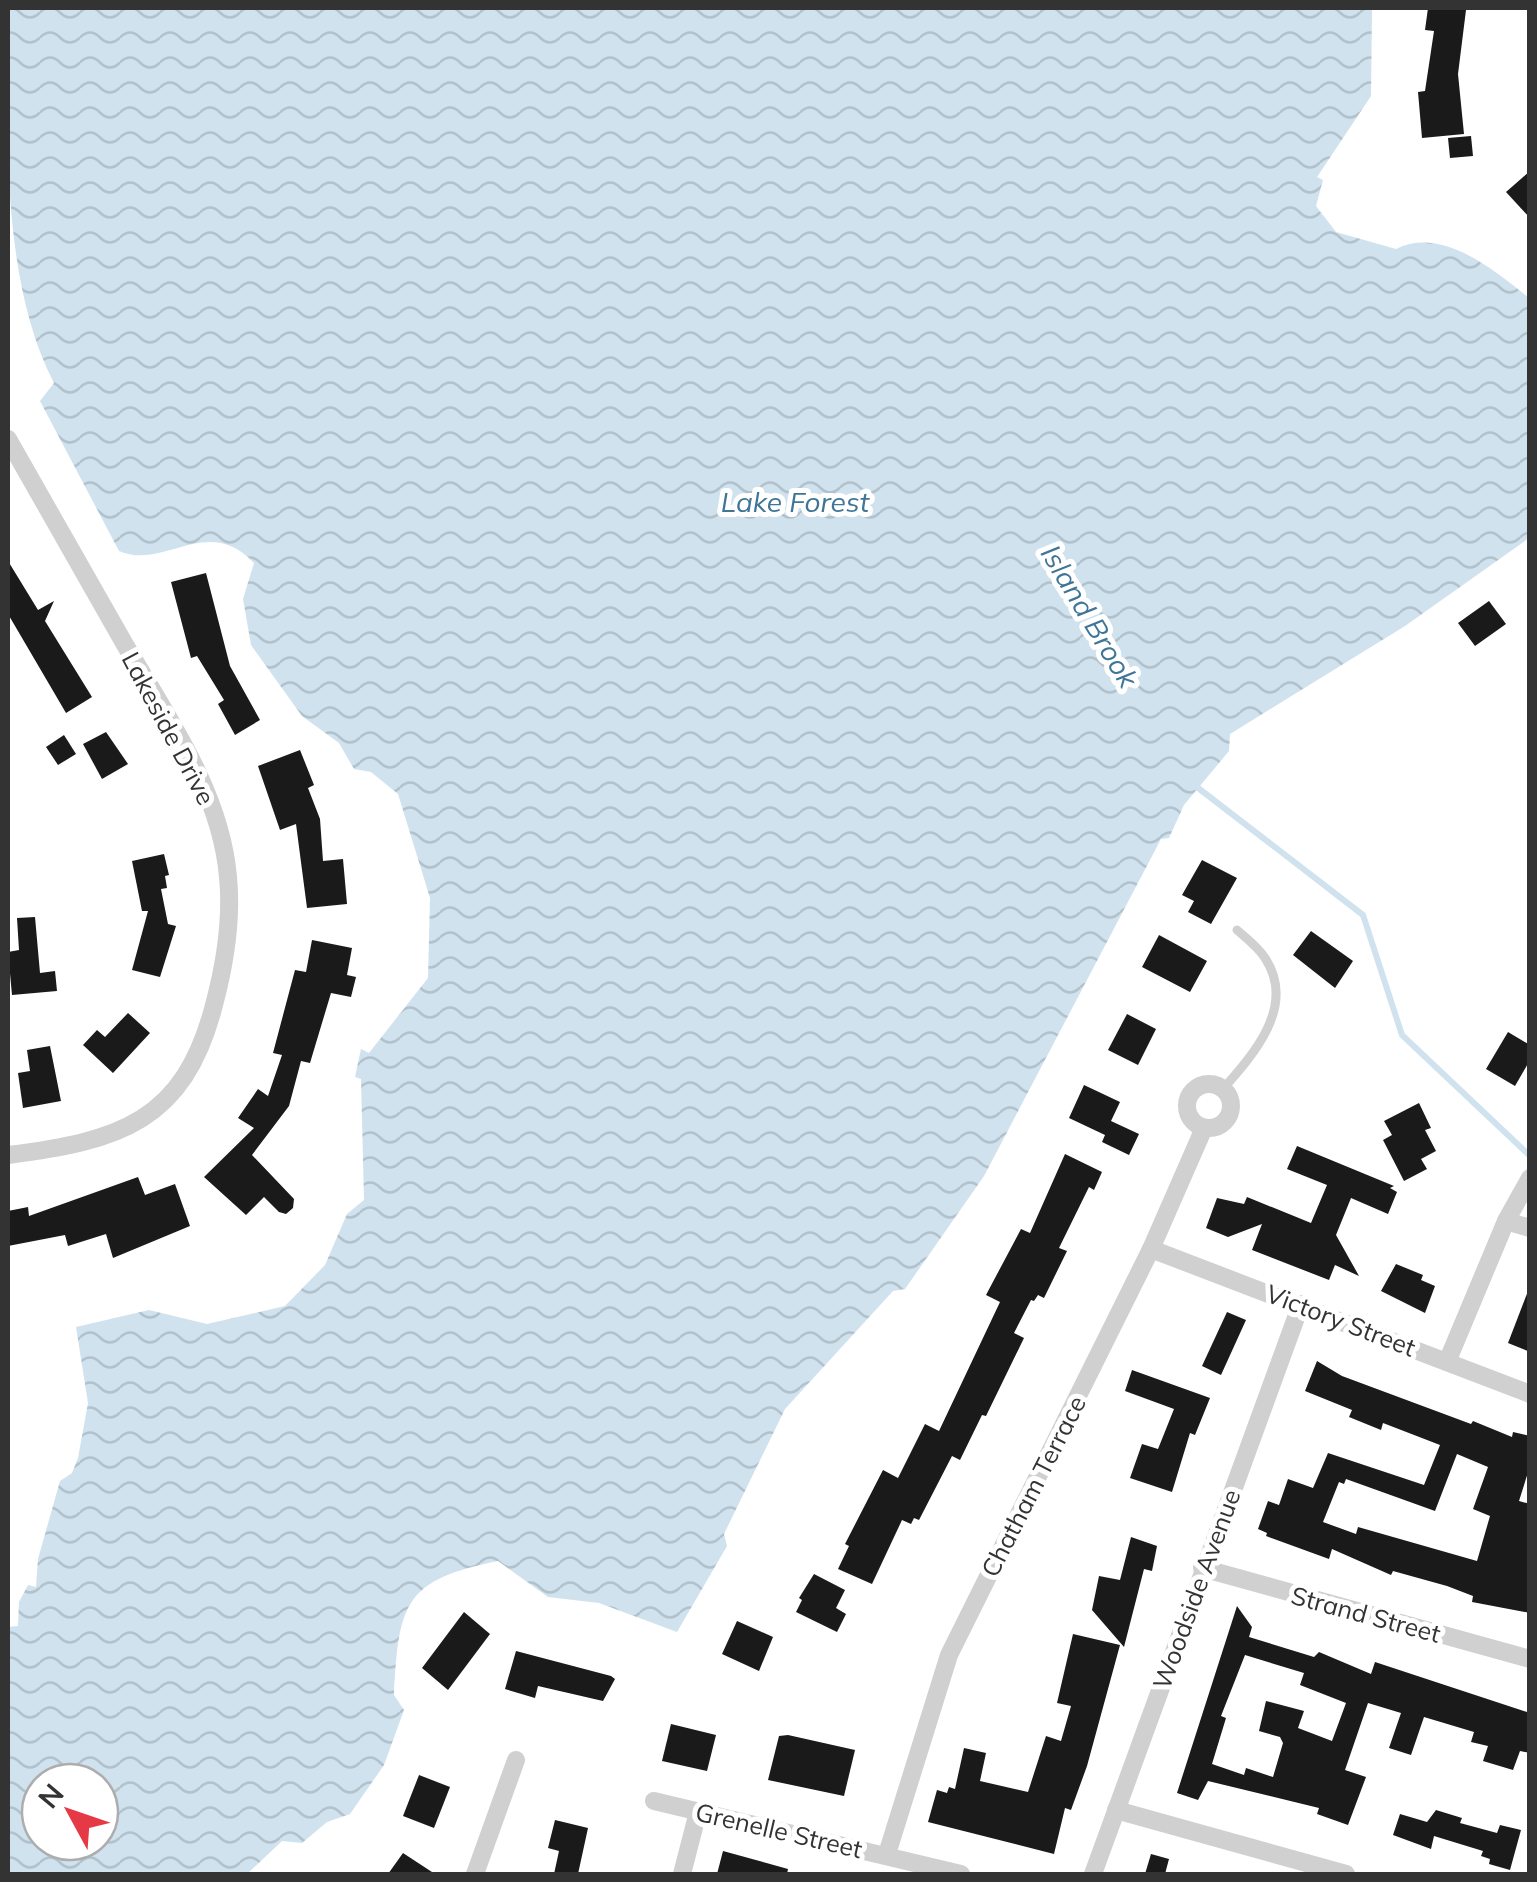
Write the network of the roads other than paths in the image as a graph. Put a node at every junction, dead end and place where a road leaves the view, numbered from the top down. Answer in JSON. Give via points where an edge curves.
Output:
{"nodes":[{"id":1,"x":8,"y":438,"type":"edge"},
{"id":2,"x":1237,"y":930,"type":"dead end"},
{"id":3,"x":1223,"y":1089,"type":"junction"},
{"id":4,"x":1204,"y":1128,"type":"junction"},
{"id":5,"x":8,"y":1155,"type":"edge"},
{"id":6,"x":1526,"y":1183,"type":"edge"},
{"id":7,"x":1506,"y":1221,"type":"junction"},
{"id":8,"x":1530,"y":1228,"type":"edge"},
{"id":9,"x":1151,"y":1248,"type":"junction"},
{"id":10,"x":1302,"y":1304,"type":"junction"},
{"id":11,"x":1447,"y":1362,"type":"junction"},
{"id":12,"x":1530,"y":1394,"type":"edge"},
{"id":13,"x":1202,"y":1568,"type":"junction"},
{"id":14,"x":1530,"y":1659,"type":"edge"},
{"id":15,"x":516,"y":1760,"type":"dead end"},
{"id":16,"x":654,"y":1801,"type":"dead end"},
{"id":17,"x":1116,"y":1810,"type":"junction"},
{"id":18,"x":698,"y":1812,"type":"junction"},
{"id":19,"x":887,"y":1854,"type":"junction"},
{"id":20,"x":475,"y":1874,"type":"edge"},
{"id":21,"x":682,"y":1874,"type":"edge"},
{"id":22,"x":961,"y":1874,"type":"edge"},
{"id":23,"x":1093,"y":1874,"type":"edge"},
{"id":24,"x":1346,"y":1874,"type":"edge"}],
"edges":[{"from":1,"to":5,"type":"street","name":"Lakeside Drive","via":[[210,800],[228,875],[229,913],[208,1027],[174,1095],[115,1134]]},
{"from":2,"to":3,"type":"lane","via":[[1266,958],[1274,1004],[1270,1030]]},
{"from":3,"to":4,"type":"street","name":"Chatham Terrace","via":[[1231,1101],[1229,1116]]},
{"from":3,"to":4,"type":"street","name":"Chatham Terrace","via":[[1206,1084],[1189,1099],[1190,1116]]},
{"from":4,"to":9,"type":"street","name":"Chatham Terrace"},
{"from":6,"to":7,"type":"street"},
{"from":7,"to":8,"type":"street"},
{"from":7,"to":11,"type":"street"},
{"from":9,"to":10,"type":"street","name":"Victory Street"},
{"from":9,"to":19,"type":"street","name":"Chatham Terrace","via":[[948,1655]]},
{"from":10,"to":11,"type":"street","name":"Victory Street"},
{"from":10,"to":13,"type":"street","name":"Woodside Avenue"},
{"from":11,"to":12,"type":"street","name":"Victory Street"},
{"from":13,"to":14,"type":"street","name":"Strand Street"},
{"from":13,"to":17,"type":"street","name":"Woodside Avenue"},
{"from":15,"to":20,"type":"street"},
{"from":16,"to":18,"type":"street","name":"Grenelle Street"},
{"from":17,"to":23,"type":"street","name":"Woodside Avenue"},
{"from":17,"to":24,"type":"street"},
{"from":18,"to":19,"type":"street","name":"Grenelle Street"},
{"from":18,"to":21,"type":"street"},
{"from":19,"to":22,"type":"street","name":"Grenelle Street"}]}
